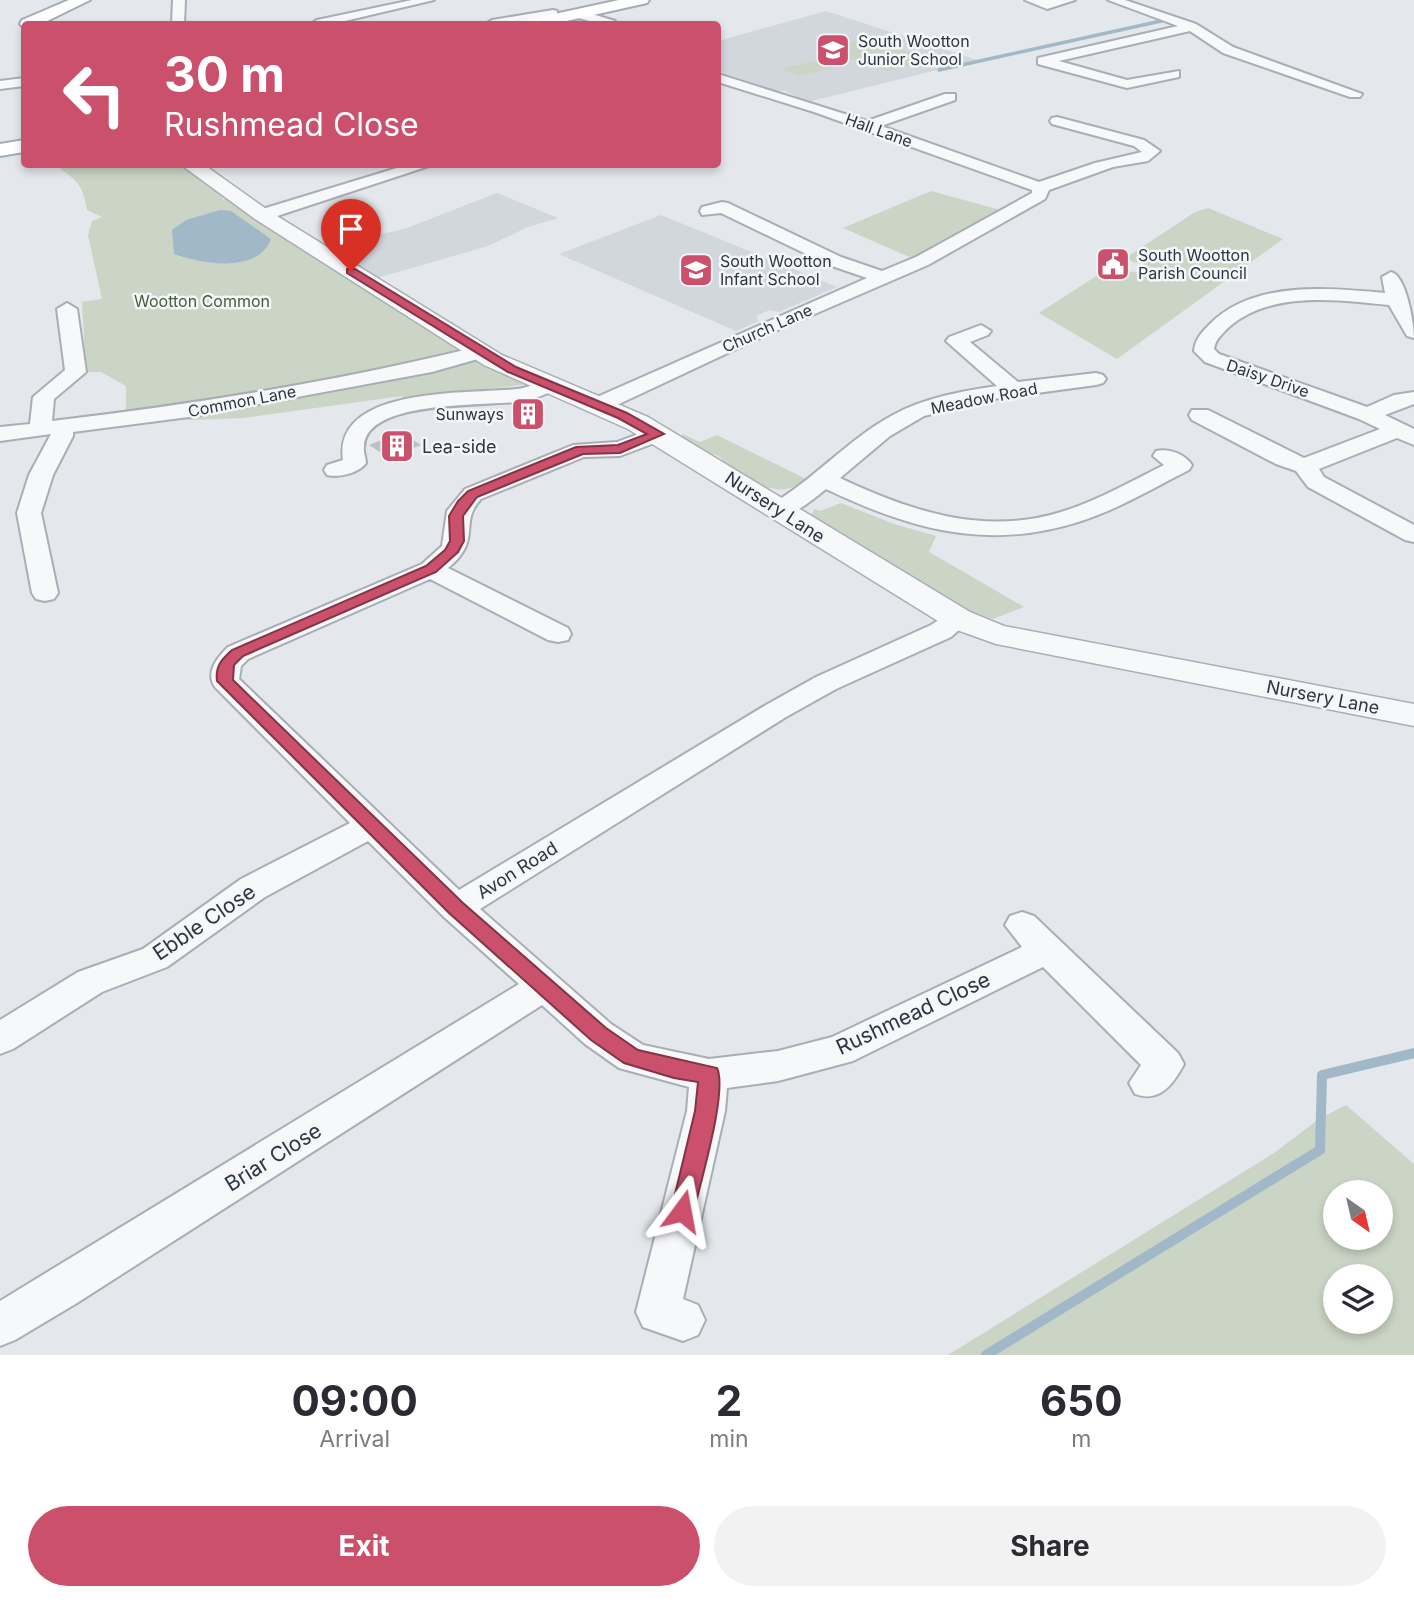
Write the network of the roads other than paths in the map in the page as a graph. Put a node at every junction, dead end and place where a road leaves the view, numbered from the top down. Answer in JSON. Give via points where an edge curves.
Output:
{"nodes":[{"id":1,"x":82,"y":0,"type":"edge"},
{"id":2,"x":179,"y":0,"type":"edge"},
{"id":3,"x":428,"y":0,"type":"edge"},
{"id":4,"x":641,"y":0,"type":"edge"},
{"id":5,"x":1069,"y":0,"type":"edge"},
{"id":6,"x":1114,"y":0,"type":"edge"},
{"id":7,"x":1040,"y":4,"type":"edge"},
{"id":8,"x":579,"y":14,"type":"junction"},
{"id":9,"x":545,"y":18,"type":"edge"},
{"id":10,"x":35,"y":21,"type":"edge"},
{"id":11,"x":178,"y":21,"type":"edge"},
{"id":12,"x":331,"y":21,"type":"edge"},
{"id":13,"x":518,"y":21,"type":"edge"},
{"id":14,"x":601,"y":21,"type":"edge"},
{"id":15,"x":1192,"y":27,"type":"junction"},
{"id":16,"x":1174,"y":74,"type":"dead end"},
{"id":17,"x":721,"y":79,"type":"edge"},
{"id":18,"x":21,"y":82,"type":"edge"},
{"id":19,"x":0,"y":85,"type":"edge"},
{"id":20,"x":1355,"y":94,"type":"dead end"},
{"id":21,"x":951,"y":97,"type":"dead end"},
{"id":22,"x":1057,"y":121,"type":"dead end"},
{"id":23,"x":868,"y":126,"type":"junction"},
{"id":24,"x":21,"y":146,"type":"edge"},
{"id":25,"x":0,"y":150,"type":"edge"},
{"id":26,"x":195,"y":168,"type":"edge"},
{"id":27,"x":415,"y":168,"type":"edge"},
{"id":28,"x":1038,"y":187,"type":"junction"},
{"id":29,"x":722,"y":207,"type":"dead end"},
{"id":30,"x":262,"y":215,"type":"junction"},
{"id":31,"x":881,"y":277,"type":"junction"},
{"id":32,"x":1391,"y":278,"type":"dead end"},
{"id":33,"x":1395,"y":300,"type":"junction"},
{"id":34,"x":67,"y":309,"type":"dead end"},
{"id":35,"x":981,"y":331,"type":"dead end"},
{"id":36,"x":1414,"y":332,"type":"edge"},
{"id":37,"x":481,"y":352,"type":"junction"},
{"id":38,"x":1096,"y":379,"type":"dead end"},
{"id":39,"x":548,"y":386,"type":"junction"},
{"id":40,"x":1016,"y":391,"type":"junction"},
{"id":41,"x":1414,"y":398,"type":"edge"},
{"id":42,"x":597,"y":406,"type":"junction"},
{"id":43,"x":1367,"y":414,"type":"junction"},
{"id":44,"x":1200,"y":415,"type":"dead end"},
{"id":45,"x":50,"y":429,"type":"junction"},
{"id":46,"x":0,"y":433,"type":"edge"},
{"id":47,"x":657,"y":434,"type":"junction"},
{"id":48,"x":1406,"y":434,"type":"edge"},
{"id":49,"x":1182,"y":465,"type":"dead end"},
{"id":50,"x":1307,"y":467,"type":"junction"},
{"id":51,"x":335,"y":470,"type":"dead end"},
{"id":52,"x":824,"y":479,"type":"junction"},
{"id":53,"x":778,"y":510,"type":"junction"},
{"id":54,"x":1414,"y":535,"type":"edge"},
{"id":55,"x":431,"y":569,"type":"junction"},
{"id":56,"x":45,"y":593,"type":"dead end"},
{"id":57,"x":958,"y":619,"type":"junction"},
{"id":58,"x":557,"y":635,"type":"dead end"},
{"id":59,"x":1414,"y":715,"type":"edge"},
{"id":60,"x":372,"y":825,"type":"junction"},
{"id":61,"x":456,"y":908,"type":"junction"},
{"id":62,"x":1022,"y":925,"type":"dead end"},
{"id":63,"x":1047,"y":950,"type":"junction"},
{"id":64,"x":544,"y":986,"type":"junction"},
{"id":65,"x":0,"y":1039,"type":"edge"},
{"id":66,"x":709,"y":1074,"type":"junction"},
{"id":67,"x":1148,"y":1083,"type":"dead end"},
{"id":68,"x":683,"y":1320,"type":"dead end"},
{"id":69,"x":0,"y":1325,"type":"edge"}],
"edges":[{"from":1,"to":10,"type":"main road"},
{"from":2,"to":11,"type":"street"},
{"from":3,"to":12,"type":"street"},
{"from":4,"to":8,"type":"main road"},
{"from":5,"to":7,"type":"street"},
{"from":6,"to":15,"type":"street"},
{"from":8,"to":9,"type":"main road"},
{"from":8,"to":14,"type":"street"},
{"from":9,"to":13,"type":"street"},
{"from":15,"to":16,"type":"street","via":[[1043,61],[1127,84]]},
{"from":15,"to":20,"type":"street","via":[[1228,50]]},
{"from":17,"to":23,"type":"street","name":"Hall Lane"},
{"from":18,"to":19,"type":"street"},
{"from":21,"to":23,"type":"street"},
{"from":22,"to":28,"type":"street","via":[[1139,143],[1152,151],[1147,157],[1109,163]]},
{"from":23,"to":28,"type":"street","name":"Hall Lane"},
{"from":24,"to":25,"type":"main road"},
{"from":26,"to":30,"type":"street","name":"Nursery Lane"},
{"from":27,"to":30,"type":"street"},
{"from":28,"to":31,"type":"street","name":"Church Lane","via":[[1039,196],[1030,202],[922,261]]},
{"from":29,"to":31,"type":"street","via":[[835,261]]},
{"from":30,"to":37,"type":"street","name":"Nursery Lane"},
{"from":31,"to":42,"type":"street","name":"Church Lane"},
{"from":32,"to":33,"type":"street"},
{"from":33,"to":36,"type":"street"},
{"from":33,"to":43,"type":"street","name":"Daisy Drive","via":[[1320,295],[1256,304],[1222,323],[1205,342],[1204,351],[1212,358]]},
{"from":34,"to":45,"type":"street","via":[[76,372],[44,397]]},
{"from":35,"to":40,"type":"street","via":[[951,339]]},
{"from":37,"to":39,"type":"street","name":"Nursery Lane"},
{"from":37,"to":45,"type":"street","name":"Common Lane","via":[[432,366],[189,411]]},
{"from":38,"to":40,"type":"street","name":"Meadow Road"},
{"from":39,"to":42,"type":"street","name":"Nursery Lane"},
{"from":39,"to":51,"type":"street","via":[[523,395],[451,399],[384,411],[363,426],[352,445],[355,463]]},
{"from":40,"to":52,"type":"street","name":"Meadow Road","via":[[927,408],[901,419]]},
{"from":41,"to":43,"type":"street"},
{"from":42,"to":47,"type":"street","name":"Nursery Lane"},
{"from":43,"to":48,"type":"street","name":"Daisy Drive"},
{"from":44,"to":50,"type":"street","via":[[1284,460]]},
{"from":45,"to":46,"type":"street","name":"Common Lane"},
{"from":45,"to":56,"type":"street","via":[[62,436],[41,475],[29,513]]},
{"from":47,"to":53,"type":"street","name":"Nursery Lane"},
{"from":47,"to":55,"type":"street","via":[[620,449],[581,450],[473,494],[456,516],[457,541],[451,552]]},
{"from":48,"to":50,"type":"street","via":[[1332,453]]},
{"from":49,"to":52,"type":"street","via":[[1068,518],[999,531],[952,527],[903,515]]},
{"from":50,"to":54,"type":"street","via":[[1316,482]]},
{"from":52,"to":53,"type":"street","name":"Meadow Road"},
{"from":53,"to":57,"type":"street","name":"Nursery Lane"},
{"from":55,"to":58,"type":"street"},
{"from":55,"to":60,"type":"street","via":[[249,647],[227,663],[224,672],[231,690]]},
{"from":57,"to":59,"type":"street","name":"Nursery Lane","via":[[996,634]]},
{"from":57,"to":61,"type":"street","name":"Avon Road","via":[[776,711]]},
{"from":60,"to":61,"type":"street"},
{"from":60,"to":65,"type":"street","name":"Ebble Close","via":[[253,888],[155,958],[90,982]]},
{"from":61,"to":64,"type":"street","name":"Rushmead Close"},
{"from":62,"to":63,"type":"street"},
{"from":63,"to":66,"type":"street","name":"Rushmead Close","via":[[839,1049],[778,1066]]},
{"from":63,"to":67,"type":"street","via":[[1165,1064]]},
{"from":64,"to":66,"type":"street","name":"Rushmead Close","via":[[632,1057]]},
{"from":64,"to":69,"type":"street","name":"Briar Close"},
{"from":66,"to":68,"type":"street","via":[[706,1111],[659,1312]]}]}
